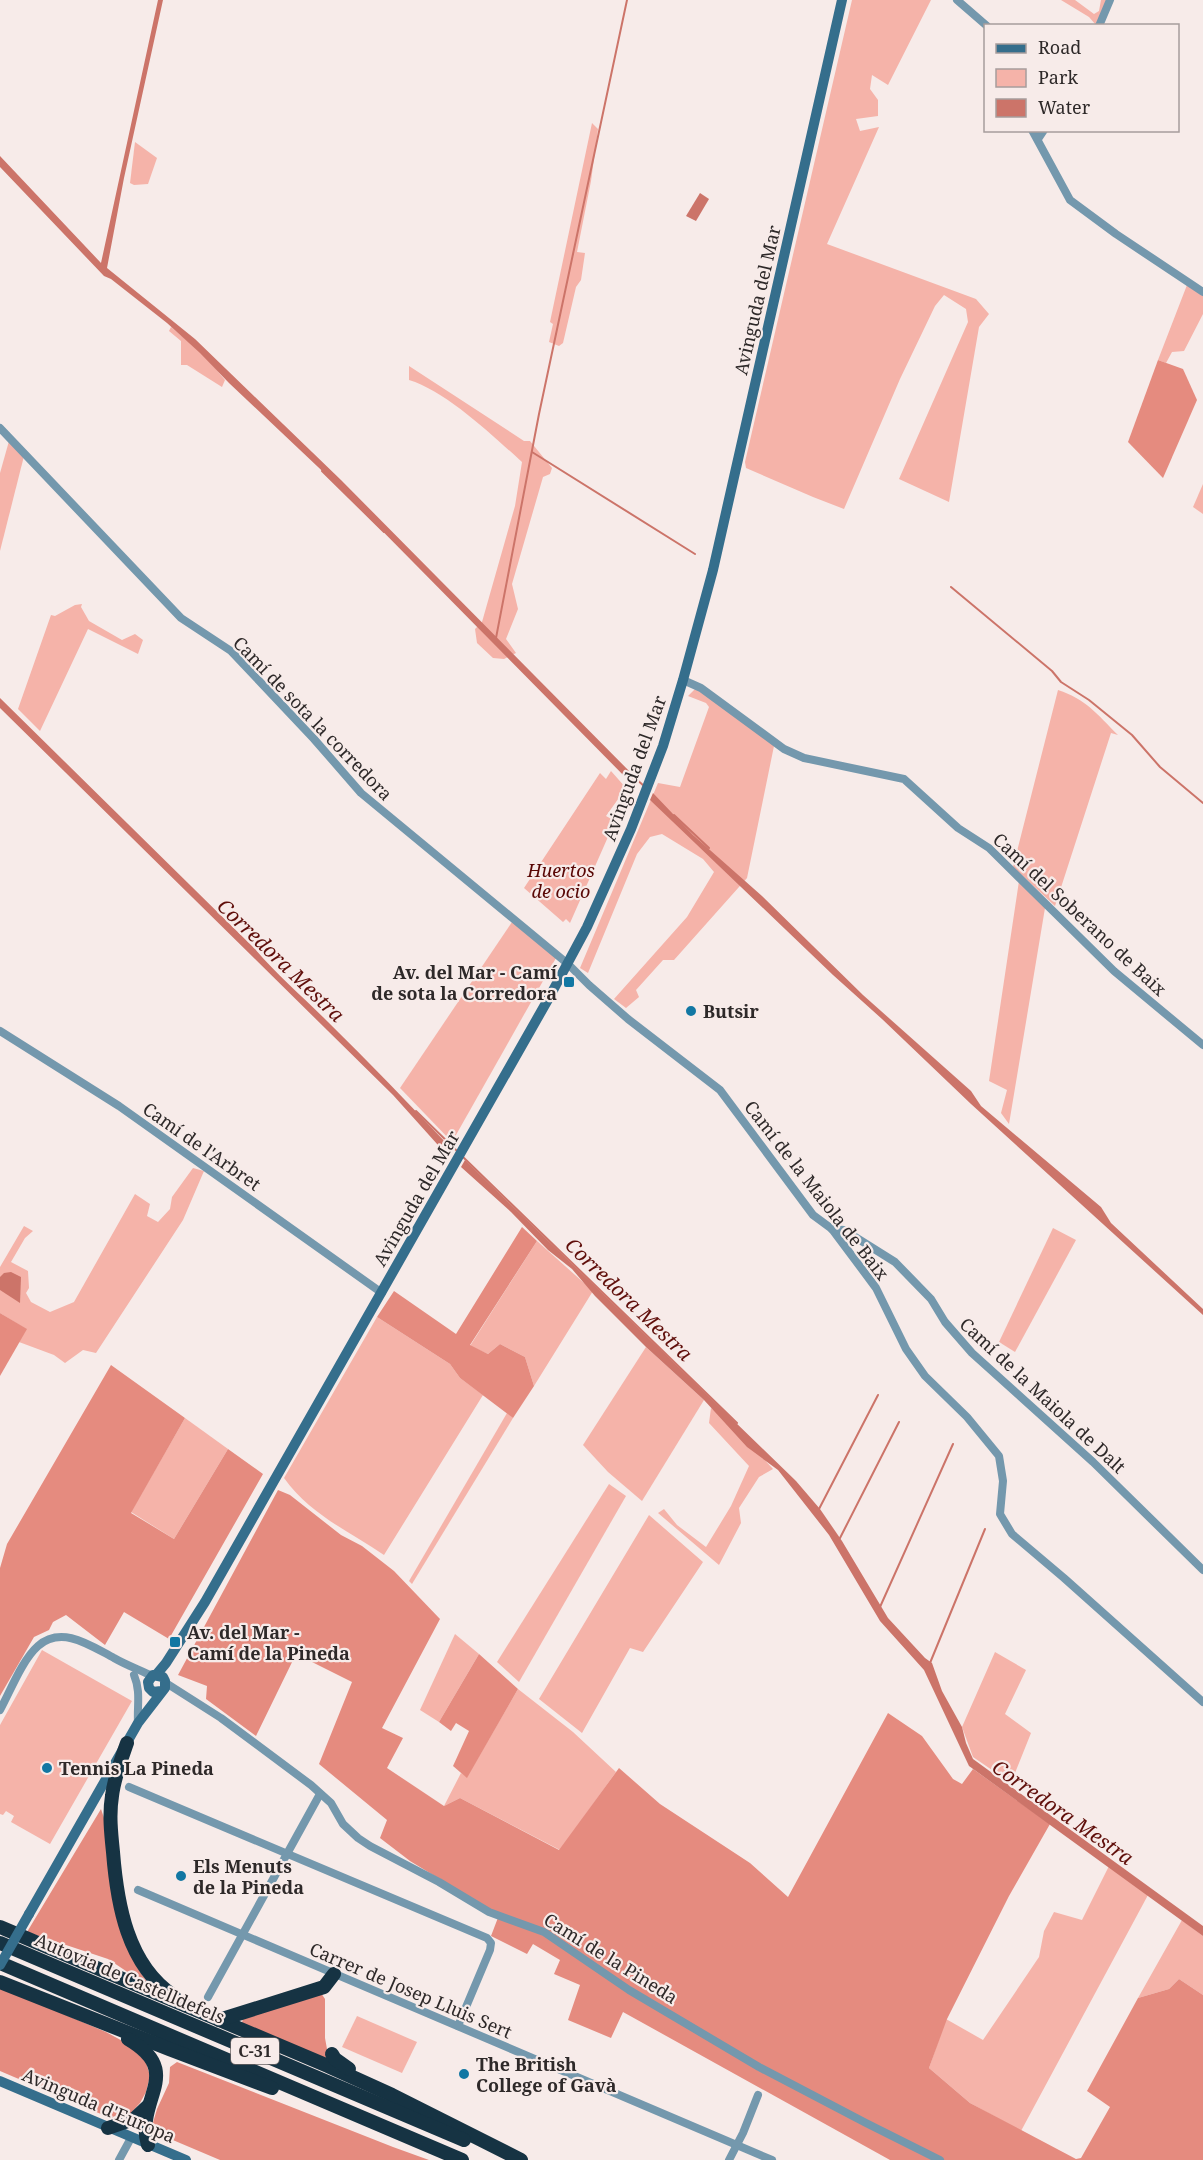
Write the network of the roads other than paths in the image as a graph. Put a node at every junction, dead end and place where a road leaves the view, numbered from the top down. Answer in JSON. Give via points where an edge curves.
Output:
{"nodes":[{"id":1,"x":842,"y":0,"type":"edge"},
{"id":2,"x":957,"y":0,"type":"edge"},
{"id":3,"x":1110,"y":0,"type":"edge"},
{"id":4,"x":985,"y":24,"type":"edge"},
{"id":5,"x":1100,"y":24,"type":"edge"},
{"id":6,"x":1033,"y":132,"type":"edge"},
{"id":7,"x":1043,"y":132,"type":"edge"},
{"id":8,"x":1038,"y":139,"type":"junction"},
{"id":9,"x":1203,"y":292,"type":"edge"},
{"id":10,"x":0,"y":428,"type":"edge"},
{"id":11,"x":683,"y":680,"type":"junction"},
{"id":12,"x":568,"y":964,"type":"junction"},
{"id":13,"x":0,"y":1031,"type":"edge"},
{"id":14,"x":1203,"y":1045,"type":"edge"},
{"id":15,"x":832,"y":1229,"type":"junction"},
{"id":16,"x":382,"y":1293,"type":"junction"},
{"id":17,"x":1203,"y":1570,"type":"edge"},
{"id":18,"x":117,"y":1660,"type":"junction"},
{"id":19,"x":134,"y":1675,"type":"junction"},
{"id":20,"x":157,"y":1683,"type":"junction"},
{"id":21,"x":1203,"y":1702,"type":"edge"},
{"id":22,"x":0,"y":1710,"type":"edge"},
{"id":23,"x":138,"y":1723,"type":"junction"},
{"id":24,"x":127,"y":1743,"type":"junction"},
{"id":25,"x":129,"y":1787,"type":"dead end"},
{"id":26,"x":321,"y":1794,"type":"junction"},
{"id":27,"x":288,"y":1853,"type":"junction"},
{"id":28,"x":138,"y":1890,"type":"dead end"},
{"id":29,"x":0,"y":1927,"type":"edge"},
{"id":30,"x":242,"y":1935,"type":"junction"},
{"id":31,"x":0,"y":1943,"type":"edge"},
{"id":32,"x":0,"y":1964,"type":"edge"},
{"id":33,"x":334,"y":1974,"type":"junction"},
{"id":34,"x":0,"y":1982,"type":"edge"},
{"id":35,"x":208,"y":1997,"type":"dead end"},
{"id":36,"x":201,"y":2013,"type":"junction"},
{"id":37,"x":90,"y":2018,"type":"junction"},
{"id":38,"x":219,"y":2020,"type":"junction"},
{"id":39,"x":458,"y":2026,"type":"junction"},
{"id":40,"x":332,"y":2054,"type":"dead end"},
{"id":41,"x":0,"y":2081,"type":"edge"},
{"id":42,"x":392,"y":2095,"type":"junction"},
{"id":43,"x":758,"y":2095,"type":"dead end"},
{"id":44,"x":149,"y":2105,"type":"junction"},
{"id":45,"x":108,"y":2128,"type":"junction"},
{"id":46,"x":395,"y":2132,"type":"junction"},
{"id":47,"x":131,"y":2138,"type":"junction"},
{"id":48,"x":148,"y":2145,"type":"junction"},
{"id":49,"x":737,"y":2145,"type":"junction"},
{"id":50,"x":119,"y":2160,"type":"edge"},
{"id":51,"x":186,"y":2160,"type":"edge"},
{"id":52,"x":462,"y":2160,"type":"edge"},
{"id":53,"x":510,"y":2160,"type":"edge"},
{"id":54,"x":521,"y":2160,"type":"edge"},
{"id":55,"x":729,"y":2160,"type":"edge"},
{"id":56,"x":772,"y":2160,"type":"edge"},
{"id":57,"x":940,"y":2160,"type":"edge"}],
"edges":[{"from":1,"to":11,"type":"street","name":"Avinguda del Mar","via":[[715,558]]},
{"from":2,"to":4,"type":"street"},
{"from":3,"to":5,"type":"street"},
{"from":6,"to":8,"type":"street"},
{"from":7,"to":8,"type":"street"},
{"from":8,"to":9,"type":"street","via":[[1070,200]]},
{"from":10,"to":12,"type":"street","name":"Camí de sota la corredora","via":[[181,618],[231,651],[361,793]]},
{"from":11,"to":12,"type":"street","name":"Avinguda del Mar","via":[[650,783]]},
{"from":11,"to":14,"type":"street","name":"Camí del Soberano de Baix","via":[[701,688],[784,749],[804,758],[904,779],[958,828],[989,848],[1114,971]]},
{"from":12,"to":15,"type":"street","name":"Camí de la Maiola de Baix","via":[[628,1019],[720,1089],[813,1215]]},
{"from":12,"to":16,"type":"street","name":"Avinguda del Mar"},
{"from":13,"to":16,"type":"street","name":"Camí de l'Arbret","via":[[118,1106]]},
{"from":15,"to":17,"type":"street","name":"Camí de la Maiola de Dalt","via":[[844,1230],[895,1262],[931,1299],[972,1353],[1093,1462]]},
{"from":15,"to":21,"type":"street","name":"Camí de la Maiola de Baix","via":[[876,1288],[925,1376],[968,1417],[999,1456],[1003,1481],[1000,1514],[1012,1534]]},
{"from":16,"to":20,"type":"street","name":"Avinguda del Mar"},
{"from":18,"to":19,"type":"street","name":"Camí de la Pineda"},
{"from":18,"to":20,"type":"street","name":"Camí de la Pineda","via":[[130,1664]]},
{"from":18,"to":22,"type":"street","name":"Camí de la Pineda","via":[[91,1645],[68,1638],[45,1641],[30,1656]]},
{"from":19,"to":20,"type":"street","name":"Camí de la Pineda"},
{"from":19,"to":23,"type":"street","via":[[139,1686]]},
{"from":20,"to":23,"type":"street","name":"Avinguda del Mar"},
{"from":20,"to":26,"type":"street","name":"Camí de la Pineda","via":[[221,1718]]},
{"from":23,"to":24,"type":"street","name":"Avinguda del Mar"},
{"from":24,"to":32,"type":"street","name":"Avinguda del Mar","bridge":true},
{"from":24,"to":36,"type":"highway","via":[[111,1805],[114,1865],[126,1930],[138,1957],[158,1984]]},
{"from":25,"to":27,"type":"street"},
{"from":26,"to":27,"type":"street"},
{"from":26,"to":57,"type":"street","name":"Camí de la Pineda","via":[[343,1824],[370,1846],[489,1912],[544,1932],[622,1986],[759,2067]]},
{"from":27,"to":30,"type":"street"},
{"from":27,"to":39,"type":"street","via":[[487,1938],[490,1950]]},
{"from":28,"to":30,"type":"street","name":"Carrer de Josep Lluis Sert"},
{"from":29,"to":36,"type":"highway"},
{"from":30,"to":33,"type":"street","name":"Carrer de Josep Lluis Sert"},
{"from":30,"to":35,"type":"street"},
{"from":31,"to":53,"type":"highway","name":"Autovia de Castelldefels","number":"C-31"},
{"from":32,"to":46,"type":"highway","name":"Autovia de Castelldefels","number":"C-31"},
{"from":33,"to":38,"type":"highway","via":[[324,1987]]},
{"from":33,"to":39,"type":"street","name":"Carrer de Josep Lluis Sert"},
{"from":34,"to":37,"type":"highway"},
{"from":36,"to":38,"type":"highway"},
{"from":37,"to":44,"type":"highway","via":[[131,2041],[150,2057],[157,2073]]},
{"from":37,"to":46,"type":"highway"},
{"from":38,"to":42,"type":"highway"},
{"from":39,"to":49,"type":"street","name":"Carrer de Josep Lluis Sert"},
{"from":40,"to":42,"type":"highway"},
{"from":41,"to":45,"type":"street","name":"Avinguda d'Europa"},
{"from":42,"to":54,"type":"highway"},
{"from":43,"to":49,"type":"street"},
{"from":44,"to":45,"type":"highway","via":[[134,2119]]},
{"from":44,"to":48,"type":"highway","via":[[145,2127]]},
{"from":45,"to":47,"type":"street","name":"Avinguda d'Europa"},
{"from":46,"to":52,"type":"highway","name":"Autovia de Castelldefels","number":"C-31"},
{"from":47,"to":48,"type":"street","name":"Avinguda d'Europa"},
{"from":47,"to":50,"type":"street"},
{"from":48,"to":51,"type":"street","name":"Avinguda d'Europa"},
{"from":49,"to":55,"type":"street"},
{"from":49,"to":56,"type":"street","name":"Carrer de Josep Lluis Sert"}]}
